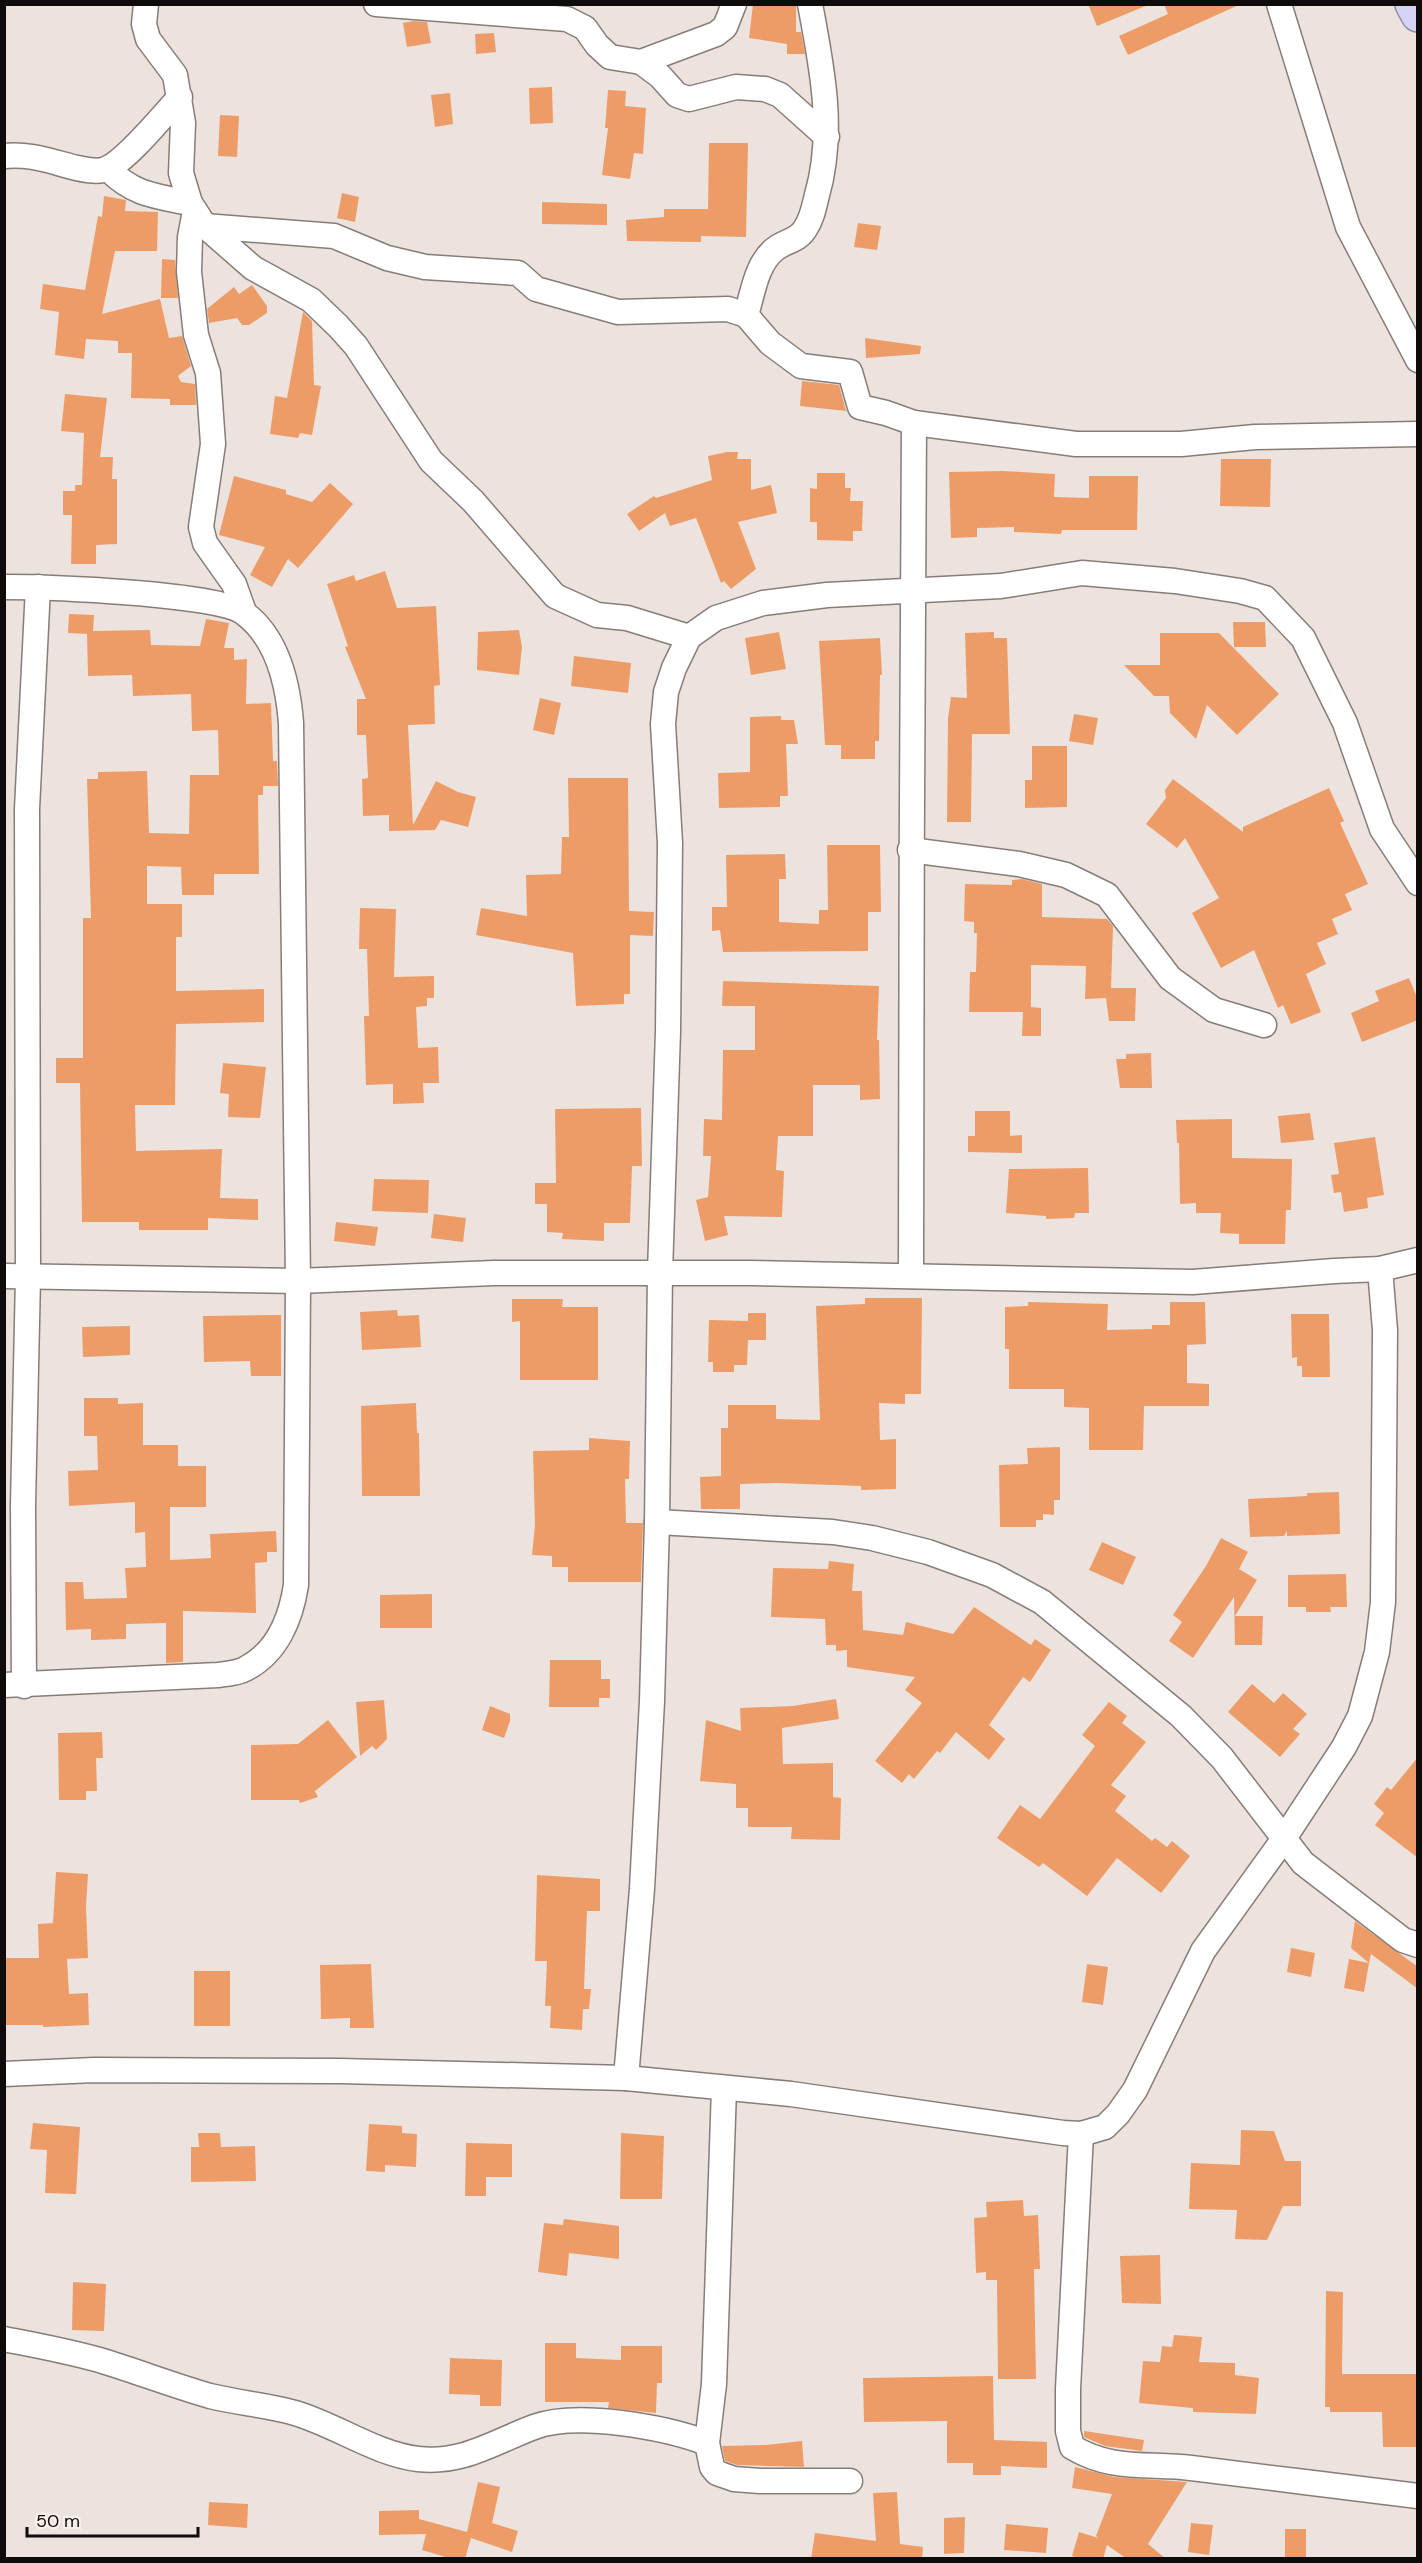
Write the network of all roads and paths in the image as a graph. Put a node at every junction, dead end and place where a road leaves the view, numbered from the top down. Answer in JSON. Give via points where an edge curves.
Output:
{"nodes":[{"id":1,"x":146,"y":4,"type":"edge"},
{"id":2,"x":376,"y":4,"type":"edge"},
{"id":3,"x":734,"y":4,"type":"edge"},
{"id":4,"x":810,"y":4,"type":"edge"},
{"id":5,"x":1279,"y":4,"type":"edge"},
{"id":6,"x":1412,"y":4,"type":"edge"},
{"id":7,"x":1418,"y":15,"type":"edge"},
{"id":8,"x":641,"y":62,"type":"junction"},
{"id":9,"x":180,"y":97,"type":"junction"},
{"id":10,"x":827,"y":137,"type":"junction"},
{"id":11,"x":4,"y":156,"type":"edge"},
{"id":12,"x":108,"y":169,"type":"junction"},
{"id":13,"x":196,"y":214,"type":"junction"},
{"id":14,"x":746,"y":315,"type":"junction"},
{"id":15,"x":1418,"y":360,"type":"edge"},
{"id":16,"x":914,"y":423,"type":"junction"},
{"id":17,"x":1418,"y":434,"type":"edge"},
{"id":18,"x":4,"y":587,"type":"edge"},
{"id":19,"x":38,"y":587,"type":"junction"},
{"id":20,"x":914,"y":589,"type":"junction"},
{"id":21,"x":244,"y":612,"type":"junction"},
{"id":22,"x":689,"y":637,"type":"junction"},
{"id":23,"x":910,"y":850,"type":"junction"},
{"id":24,"x":1418,"y":883,"type":"edge"},
{"id":25,"x":1264,"y":1025,"type":"dead end"},
{"id":26,"x":1418,"y":1260,"type":"edge"},
{"id":27,"x":1380,"y":1269,"type":"junction"},
{"id":28,"x":660,"y":1273,"type":"junction"},
{"id":29,"x":911,"y":1276,"type":"junction"},
{"id":30,"x":16,"y":1277,"type":"edge"},
{"id":31,"x":298,"y":1281,"type":"junction"},
{"id":32,"x":657,"y":1522,"type":"junction"},
{"id":33,"x":14,"y":1685,"type":"edge"},
{"id":34,"x":1283,"y":1840,"type":"junction"},
{"id":35,"x":1418,"y":1945,"type":"edge"},
{"id":36,"x":4,"y":2074,"type":"edge"},
{"id":37,"x":626,"y":2078,"type":"junction"},
{"id":38,"x":724,"y":2088,"type":"junction"},
{"id":39,"x":1081,"y":2134,"type":"junction"},
{"id":40,"x":4,"y":2339,"type":"edge"},
{"id":41,"x":707,"y":2443,"type":"junction"},
{"id":42,"x":850,"y":2481,"type":"dead end"},
{"id":43,"x":1418,"y":2496,"type":"edge"}],
"edges":[{"from":1,"to":9,"type":"street","via":[[144,24],[148,39],[175,75]]},
{"from":2,"to":8,"type":"street","via":[[567,19],[585,28],[610,57]]},
{"from":3,"to":8,"type":"street","via":[[725,27],[716,34]]},
{"from":4,"to":10,"type":"street","via":[[821,65]]},
{"from":5,"to":15,"type":"street","via":[[1348,227]]},
{"from":6,"to":7,"type":"highway"},
{"from":8,"to":10,"type":"street","via":[[677,95],[689,99],[752,86],[780,95]]},
{"from":9,"to":12,"type":"street"},
{"from":9,"to":13,"type":"street","via":[[181,173]]},
{"from":10,"to":14,"type":"street","via":[[811,218],[800,237],[778,247],[764,262]]},
{"from":11,"to":12,"type":"street","via":[[42,158],[92,171]]},
{"from":12,"to":13,"type":"street","via":[[124,184]]},
{"from":13,"to":14,"type":"street","via":[[334,236],[387,258],[425,267],[518,273],[536,289],[618,312],[728,309]]},
{"from":13,"to":21,"type":"street","via":[[190,237],[189,272],[196,335],[208,373],[213,444],[201,527],[205,543],[234,584]]},
{"from":13,"to":22,"type":"street","via":[[253,268],[311,300],[338,326],[356,346],[431,461],[473,501],[555,596],[597,615],[627,618]]},
{"from":14,"to":16,"type":"street","via":[[770,343],[801,366],[850,372],[860,407]]},
{"from":16,"to":17,"type":"street","via":[[1043,441],[1118,445]]},
{"from":16,"to":20,"type":"street"},
{"from":18,"to":19,"type":"street"},
{"from":19,"to":21,"type":"street","via":[[179,598]]},
{"from":19,"to":30,"type":"street","via":[[27,809]]},
{"from":20,"to":22,"type":"street","via":[[763,603],[716,618]]},
{"from":20,"to":23,"type":"street"},
{"from":20,"to":24,"type":"street","via":[[1001,586],[1082,573],[1175,581],[1265,598],[1303,638],[1345,723],[1382,829]]},
{"from":21,"to":31,"type":"street","via":[[267,638],[284,674],[291,723]]},
{"from":22,"to":28,"type":"street","via":[[666,692],[663,724],[670,843]]},
{"from":23,"to":25,"type":"street","via":[[1019,864],[1066,875],[1107,895],[1170,978],[1214,1010]]},
{"from":23,"to":29,"type":"street"},
{"from":26,"to":27,"type":"street"},
{"from":27,"to":29,"type":"street","via":[[1193,1282]]},
{"from":27,"to":34,"type":"street","via":[[1385,1330],[1385,1438],[1383,1602],[1377,1653],[1360,1716]]},
{"from":28,"to":29,"type":"street"},
{"from":28,"to":31,"type":"street","via":[[494,1273]]},
{"from":28,"to":32,"type":"street"},
{"from":30,"to":31,"type":"street"},
{"from":30,"to":33,"type":"street","via":[[23,1505]]},
{"from":31,"to":33,"type":"street","via":[[296,1585],[293,1607],[279,1640],[245,1670],[232,1673]]},
{"from":32,"to":34,"type":"street","via":[[833,1532],[872,1538],[928,1552],[992,1575],[1042,1602],[1181,1716],[1222,1758]]},
{"from":32,"to":37,"type":"street","via":[[642,1888]]},
{"from":34,"to":35,"type":"street","via":[[1331,1886],[1403,1940]]},
{"from":34,"to":39,"type":"street","via":[[1203,1951],[1135,2090],[1105,2127]]},
{"from":36,"to":37,"type":"street","via":[[94,2070],[340,2071]]},
{"from":37,"to":38,"type":"street"},
{"from":38,"to":39,"type":"street"},
{"from":38,"to":41,"type":"street","via":[[714,2384]]},
{"from":39,"to":43,"type":"street","via":[[1068,2389],[1072,2447],[1088,2456],[1123,2465],[1187,2468]]},
{"from":40,"to":41,"type":"street","via":[[105,2362],[211,2396],[294,2413],[387,2452],[411,2458],[434,2460],[474,2453],[533,2427],[568,2419],[676,2432]]},
{"from":41,"to":42,"type":"street","via":[[712,2467],[734,2479]]}]}
